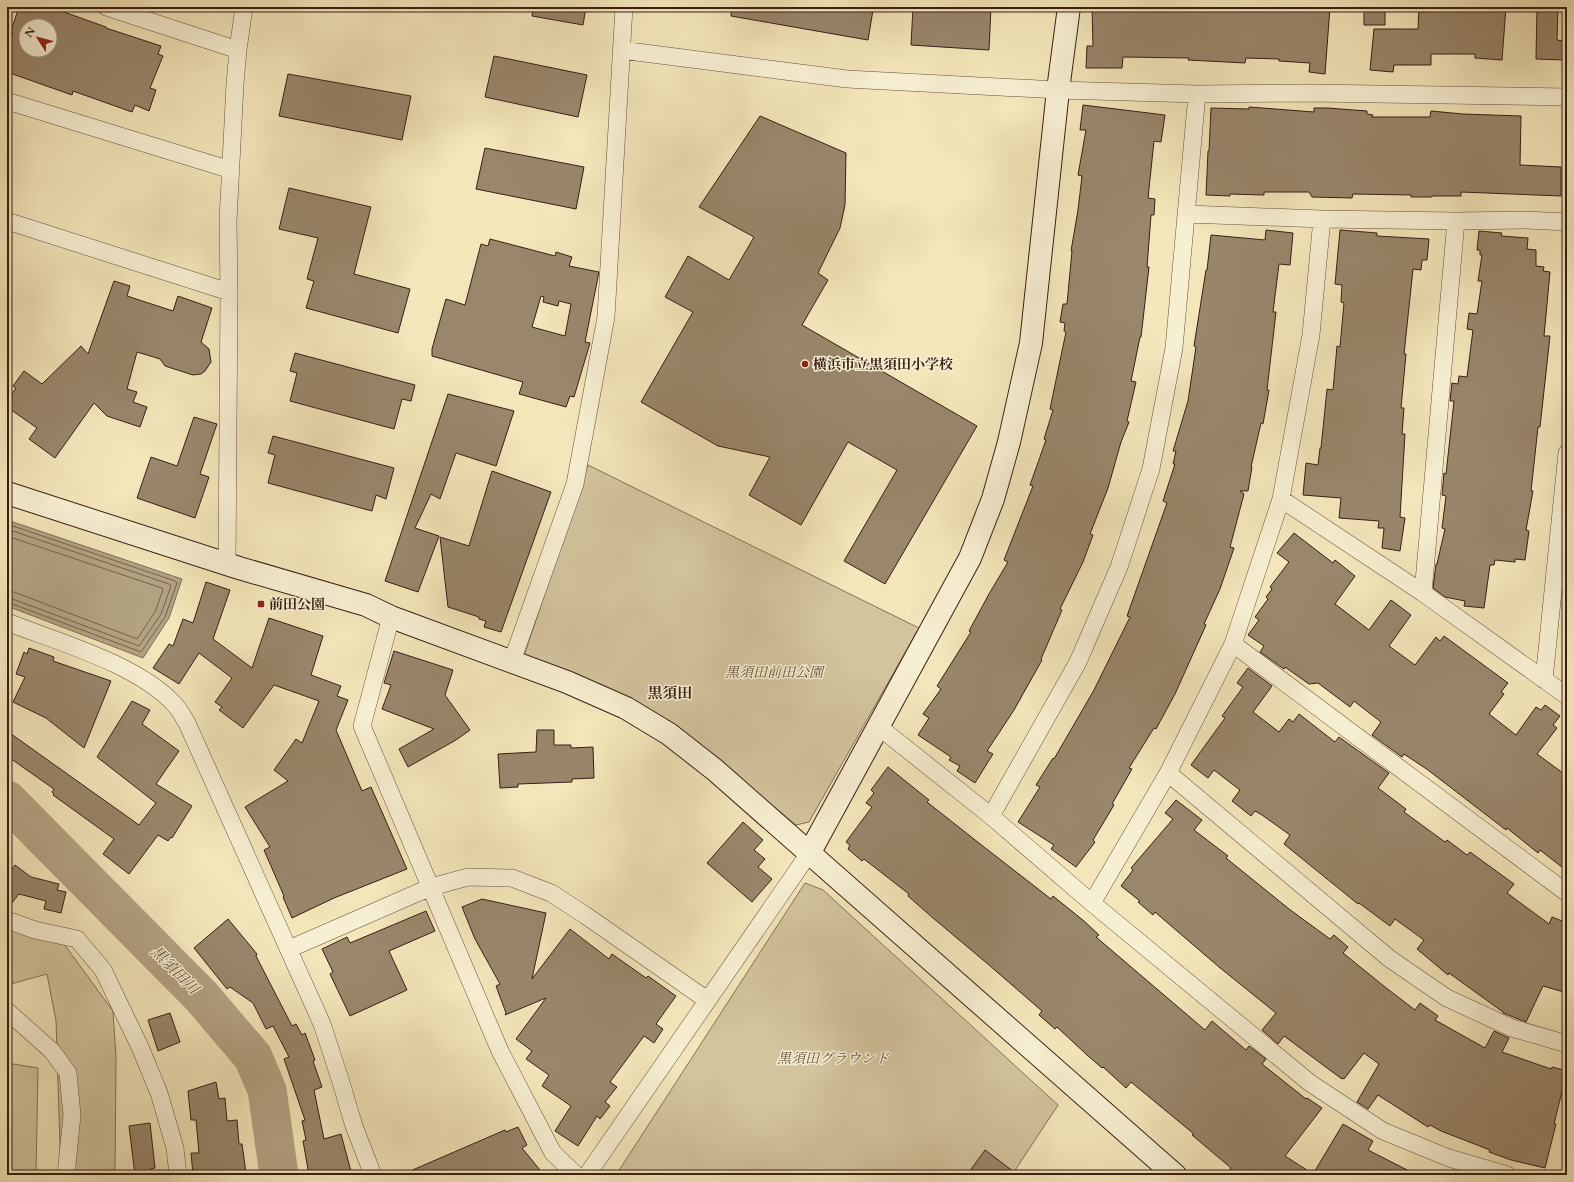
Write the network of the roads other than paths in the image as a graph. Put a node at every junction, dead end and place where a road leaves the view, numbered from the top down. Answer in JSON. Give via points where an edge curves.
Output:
{"nodes":[{"id":1,"x":106,"y":7,"type":"edge"},
{"id":2,"x":244,"y":7,"type":"edge"},
{"id":3,"x":624,"y":7,"type":"edge"},
{"id":4,"x":1069,"y":7,"type":"edge"},
{"id":5,"x":124,"y":10,"type":"edge"},
{"id":6,"x":238,"y":50,"type":"junction"},
{"id":7,"x":621,"y":50,"type":"junction"},
{"id":8,"x":1058,"y":90,"type":"junction"},
{"id":9,"x":1197,"y":94,"type":"junction"},
{"id":10,"x":1567,"y":97,"type":"edge"},
{"id":11,"x":7,"y":100,"type":"edge"},
{"id":12,"x":231,"y":170,"type":"junction"},
{"id":13,"x":1187,"y":214,"type":"junction"},
{"id":14,"x":1322,"y":219,"type":"junction"},
{"id":15,"x":7,"y":221,"type":"edge"},
{"id":16,"x":1456,"y":221,"type":"junction"},
{"id":17,"x":1567,"y":222,"type":"edge"},
{"id":18,"x":229,"y":292,"type":"junction"},
{"id":19,"x":1567,"y":453,"type":"edge"},
{"id":20,"x":7,"y":493,"type":"edge"},
{"id":21,"x":1281,"y":500,"type":"junction"},
{"id":22,"x":1563,"y":537,"type":"edge"},
{"id":23,"x":227,"y":564,"type":"junction"},
{"id":24,"x":1423,"y":593,"type":"junction"},
{"id":25,"x":391,"y":617,"type":"junction"},
{"id":26,"x":7,"y":622,"type":"edge"},
{"id":27,"x":1234,"y":644,"type":"junction"},
{"id":28,"x":512,"y":661,"type":"junction"},
{"id":29,"x":1544,"y":680,"type":"junction"},
{"id":30,"x":1567,"y":696,"type":"edge"},
{"id":31,"x":879,"y":727,"type":"junction"},
{"id":32,"x":1168,"y":773,"type":"junction"},
{"id":33,"x":990,"y":816,"type":"junction"},
{"id":34,"x":810,"y":852,"type":"junction"},
{"id":35,"x":431,"y":887,"type":"junction"},
{"id":36,"x":1567,"y":893,"type":"edge"},
{"id":37,"x":1092,"y":903,"type":"junction"},
{"id":38,"x":7,"y":920,"type":"edge"},
{"id":39,"x":289,"y":950,"type":"junction"},
{"id":40,"x":707,"y":1000,"type":"junction"},
{"id":41,"x":7,"y":1011,"type":"edge"},
{"id":42,"x":1567,"y":1044,"type":"edge"},
{"id":43,"x":66,"y":1175,"type":"edge"},
{"id":44,"x":178,"y":1175,"type":"edge"},
{"id":45,"x":374,"y":1175,"type":"edge"},
{"id":46,"x":576,"y":1175,"type":"edge"},
{"id":47,"x":587,"y":1175,"type":"edge"},
{"id":48,"x":1175,"y":1175,"type":"edge"},
{"id":49,"x":1507,"y":1175,"type":"edge"}],
"edges":[{"from":1,"to":5,"type":"street"},
{"from":2,"to":6,"type":"street"},
{"from":3,"to":7,"type":"street"},
{"from":4,"to":8,"type":"street"},
{"from":5,"to":6,"type":"street"},
{"from":6,"to":12,"type":"street"},
{"from":7,"to":8,"type":"street","via":[[847,78]]},
{"from":7,"to":28,"type":"street","via":[[606,317],[575,484]]},
{"from":8,"to":9,"type":"street"},
{"from":8,"to":31,"type":"street","via":[[1031,342],[1009,442],[993,499],[970,558]]},
{"from":9,"to":10,"type":"street"},
{"from":9,"to":13,"type":"street"},
{"from":11,"to":12,"type":"street"},
{"from":12,"to":18,"type":"street","via":[[228,221]]},
{"from":13,"to":14,"type":"street"},
{"from":13,"to":33,"type":"street","via":[[1174,348],[1151,469],[1119,567],[1078,662]]},
{"from":14,"to":16,"type":"street"},
{"from":14,"to":21,"type":"street","via":[[1311,335]]},
{"from":15,"to":18,"type":"street"},
{"from":16,"to":17,"type":"street"},
{"from":16,"to":24,"type":"street"},
{"from":18,"to":23,"type":"street"},
{"from":19,"to":22,"type":"street"},
{"from":20,"to":23,"type":"street"},
{"from":21,"to":24,"type":"street"},
{"from":21,"to":27,"type":"street"},
{"from":22,"to":29,"type":"street"},
{"from":23,"to":25,"type":"street","via":[[366,605]]},
{"from":24,"to":29,"type":"street"},
{"from":25,"to":28,"type":"street"},
{"from":25,"to":35,"type":"street","via":[[362,726]]},
{"from":26,"to":39,"type":"street","via":[[137,675],[175,705],[187,722]]},
{"from":27,"to":32,"type":"street"},
{"from":27,"to":36,"type":"street"},
{"from":28,"to":34,"type":"street","via":[[626,708],[669,734]]},
{"from":29,"to":30,"type":"street"},
{"from":31,"to":33,"type":"street"},
{"from":31,"to":34,"type":"street"},
{"from":32,"to":37,"type":"street"},
{"from":32,"to":42,"type":"street","via":[[1390,959],[1447,998],[1512,1028]]},
{"from":33,"to":37,"type":"street"},
{"from":34,"to":40,"type":"street"},
{"from":34,"to":48,"type":"street"},
{"from":35,"to":39,"type":"street"},
{"from":35,"to":40,"type":"street","via":[[468,877],[512,878],[551,893]]},
{"from":35,"to":46,"type":"street","via":[[500,1051],[553,1153]]},
{"from":37,"to":49,"type":"street","via":[[1310,1083],[1383,1131],[1449,1158]]},
{"from":38,"to":44,"type":"street","via":[[35,930],[77,939],[103,970],[159,1092],[175,1148]]},
{"from":39,"to":45,"type":"street","via":[[322,1024],[354,1126]]},
{"from":40,"to":47,"type":"street"},
{"from":41,"to":43,"type":"street","via":[[52,1050],[68,1073],[72,1115]]}]}
